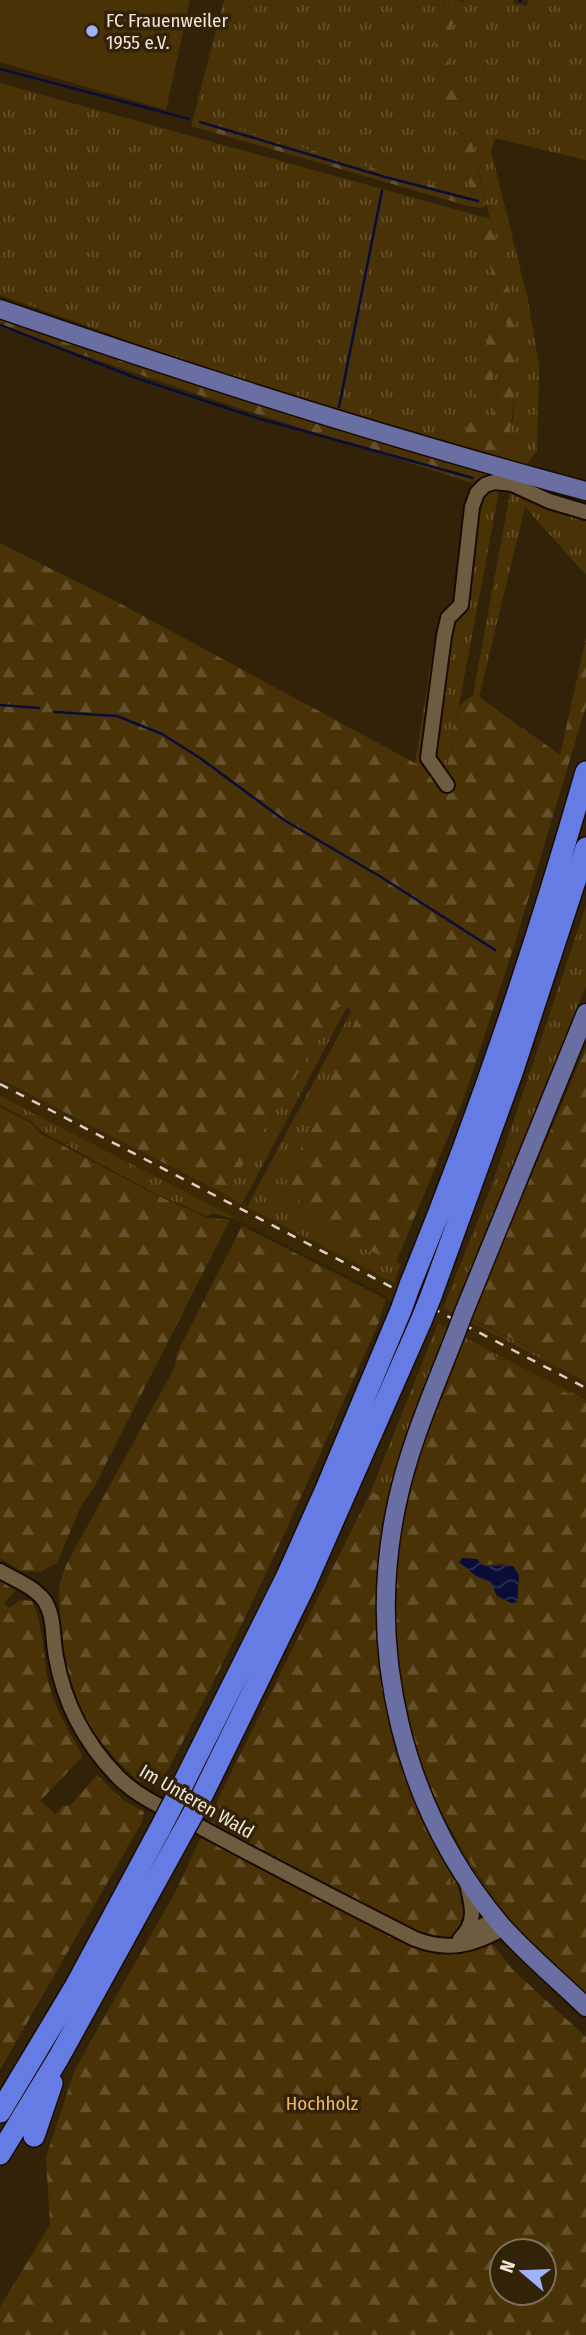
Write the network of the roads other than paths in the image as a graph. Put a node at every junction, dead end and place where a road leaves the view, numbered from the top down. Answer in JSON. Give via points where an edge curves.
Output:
{"nodes":[{"id":1,"x":0,"y":309,"type":"edge"},
{"id":2,"x":586,"y":491,"type":"edge"},
{"id":3,"x":586,"y":512,"type":"edge"},
{"id":4,"x":586,"y":772,"type":"edge"},
{"id":5,"x":446,"y":785,"type":"dead end"},
{"id":6,"x":586,"y":848,"type":"edge"},
{"id":7,"x":586,"y":1013,"type":"edge"},
{"id":8,"x":0,"y":1571,"type":"edge"},
{"id":9,"x":466,"y":1878,"type":"junction"},
{"id":10,"x":500,"y":1923,"type":"junction"},
{"id":11,"x":460,"y":1939,"type":"junction"},
{"id":12,"x":444,"y":1945,"type":"junction"},
{"id":13,"x":586,"y":2007,"type":"edge"},
{"id":14,"x":60,"y":2057,"type":"junction"},
{"id":15,"x":0,"y":2112,"type":"edge"},
{"id":16,"x":34,"y":2136,"type":"dead end"},
{"id":17,"x":0,"y":2154,"type":"edge"}],
"edges":[{"from":1,"to":2,"type":"main road","via":[[269,400]]},
{"from":3,"to":5,"type":"street","via":[[502,482],[485,485],[474,500],[461,605],[448,618],[444,636],[428,758]]},
{"from":4,"to":15,"type":"highway","bridge":true,"via":[[550,897],[456,1170],[287,1576],[160,1829],[75,1987]]},
{"from":6,"to":14,"type":"highway","bridge":true,"via":[[504,1097],[421,1321],[305,1585],[196,1808]]},
{"from":7,"to":9,"type":"main road","bridge":true,"via":[[419,1426],[397,1504],[386,1582],[393,1701],[424,1800]]},
{"from":8,"to":12,"type":"street","name":"Im Unteren Wald","via":[[43,1598],[66,1700],[80,1730],[133,1790],[415,1939]]},
{"from":9,"to":10,"type":"main road"},
{"from":9,"to":11,"type":"street","via":[[472,1916],[470,1930]]},
{"from":10,"to":11,"type":"street"},
{"from":10,"to":12,"type":"street","name":"Im Unteren Wald","via":[[483,1940]]},
{"from":10,"to":13,"type":"main road"},
{"from":11,"to":12,"type":"street"},
{"from":14,"to":16,"type":"highway"},
{"from":14,"to":17,"type":"highway"}]}
